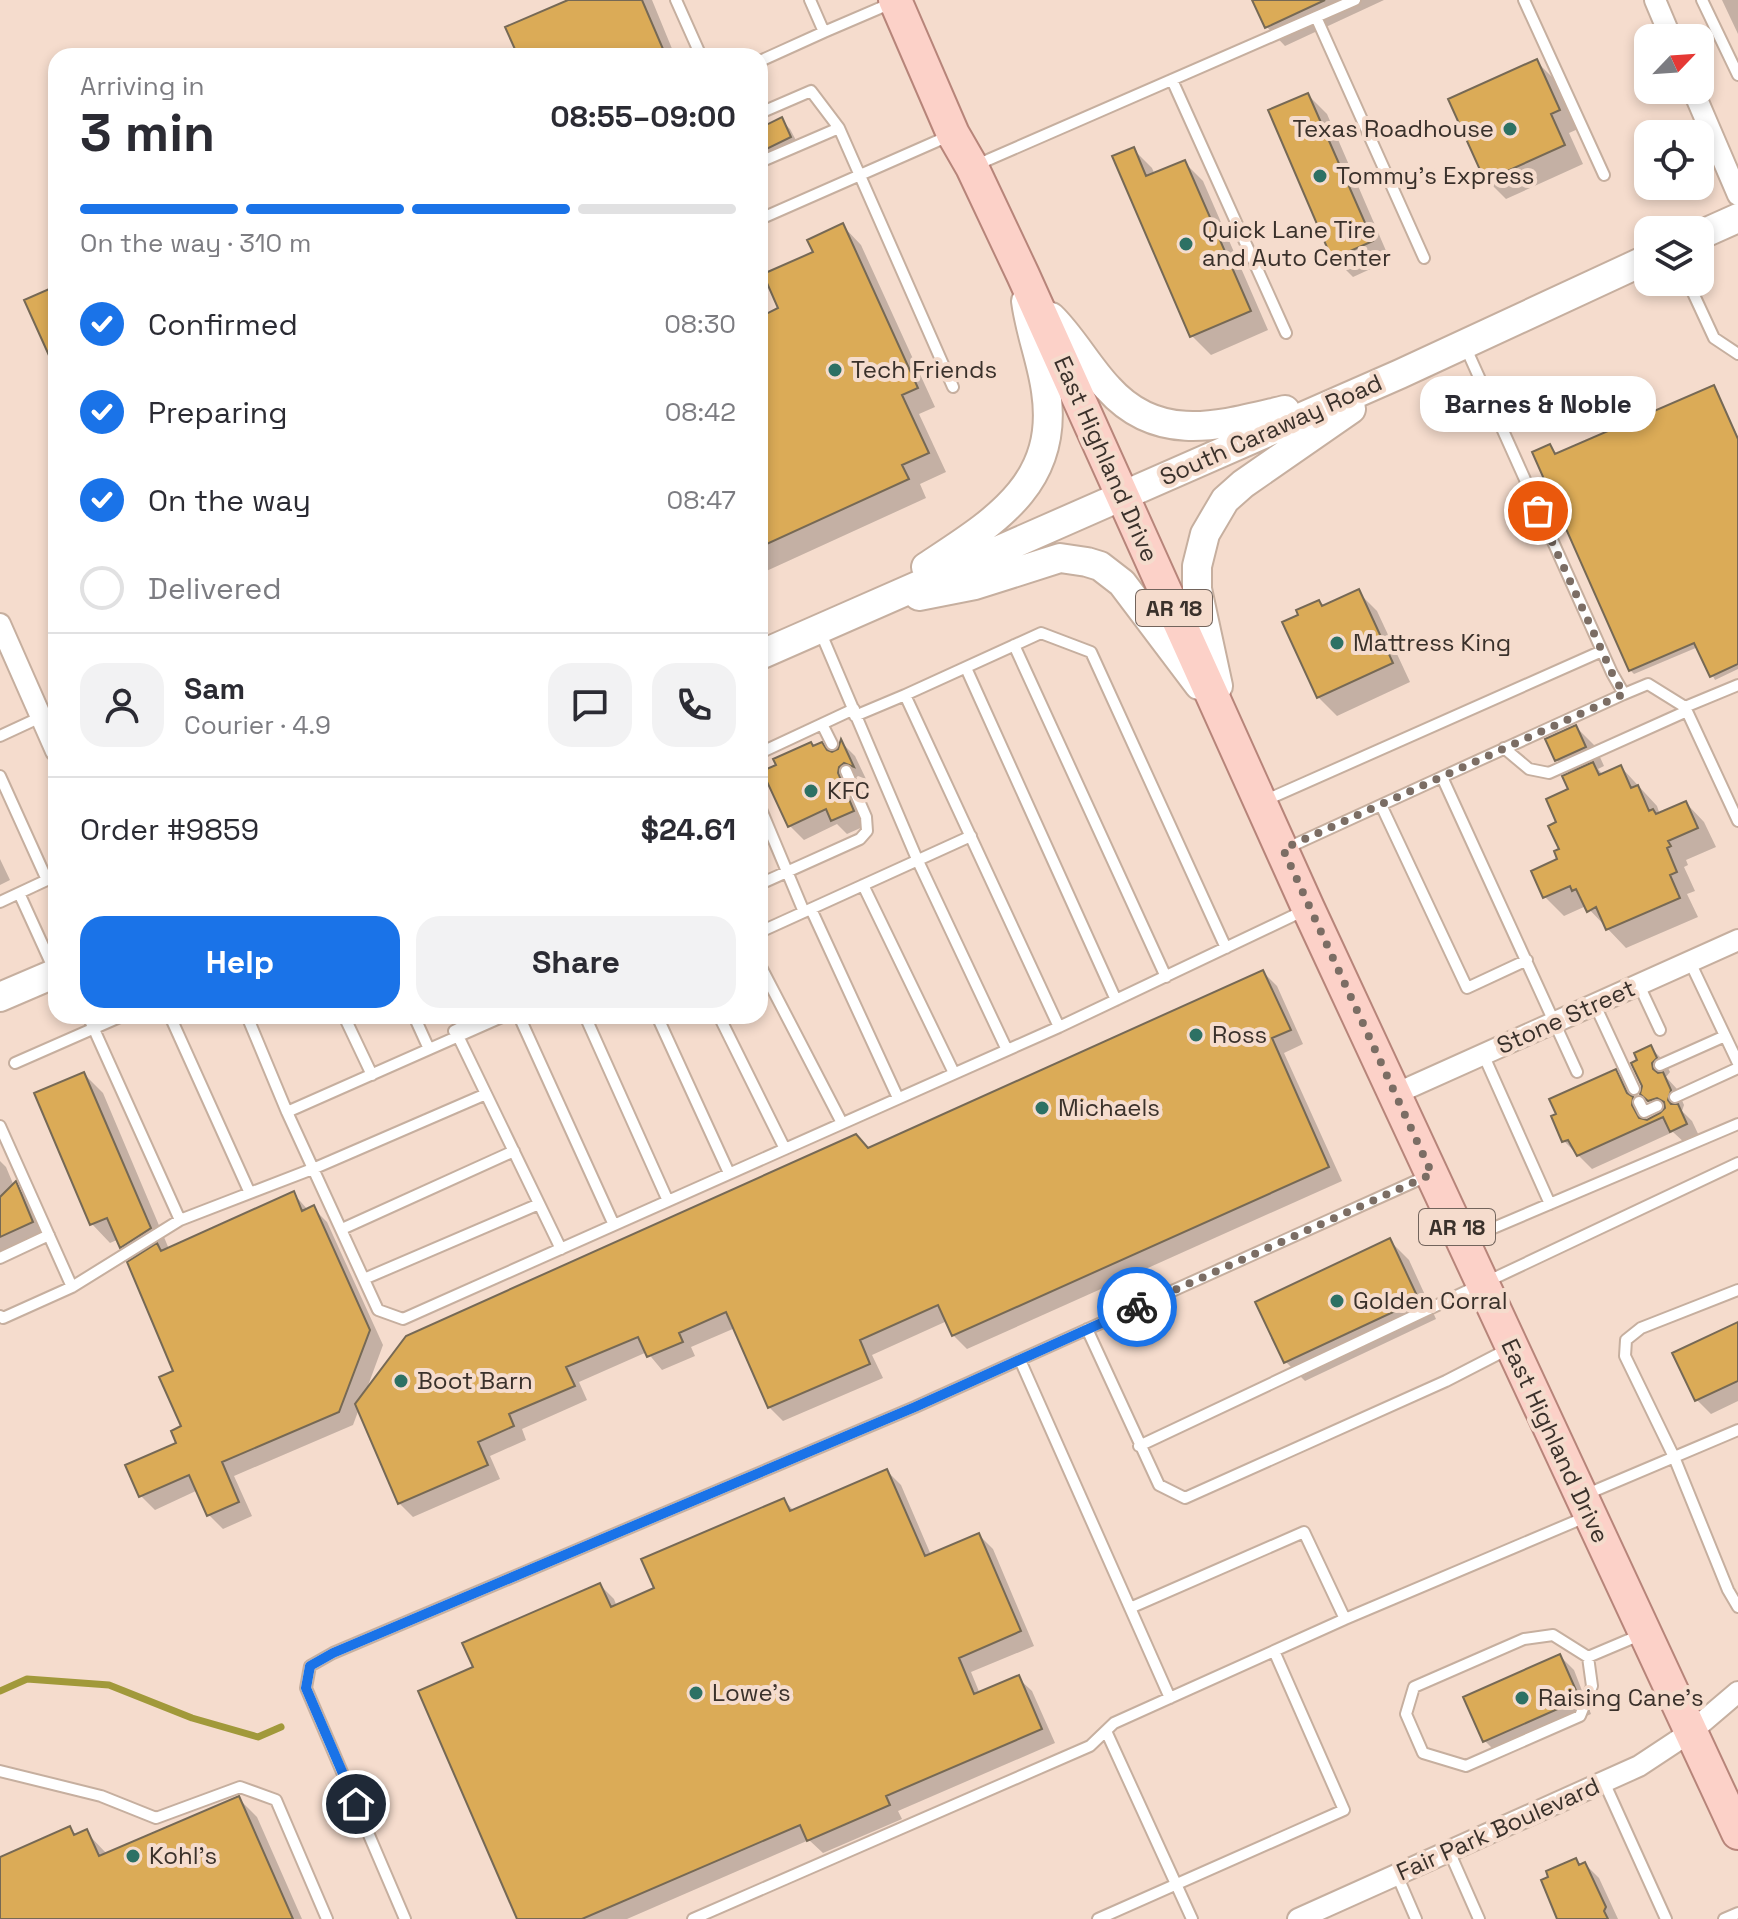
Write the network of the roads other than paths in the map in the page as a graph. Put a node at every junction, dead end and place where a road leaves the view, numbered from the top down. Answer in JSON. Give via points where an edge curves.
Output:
{"nodes":[{"id":1,"x":676,"y":0,"type":"edge"},
{"id":2,"x":810,"y":0,"type":"edge"},
{"id":3,"x":1355,"y":0,"type":"edge"},
{"id":4,"x":1524,"y":0,"type":"edge"},
{"id":5,"x":1655,"y":0,"type":"edge"},
{"id":6,"x":1702,"y":0,"type":"edge"},
{"id":7,"x":895,"y":1,"type":"edge"},
{"id":8,"x":1316,"y":17,"type":"junction"},
{"id":9,"x":1665,"y":24,"type":"edge"},
{"id":10,"x":824,"y":32,"type":"junction"},
{"id":11,"x":697,"y":48,"type":"edge"},
{"id":12,"x":768,"y":57,"type":"edge"},
{"id":13,"x":1738,"y":75,"type":"edge"},
{"id":14,"x":1172,"y":80,"type":"junction"},
{"id":15,"x":1699,"y":104,"type":"edge"},
{"id":16,"x":768,"y":110,"type":"edge"},
{"id":17,"x":839,"y":128,"type":"junction"},
{"id":18,"x":953,"y":134,"type":"junction"},
{"id":19,"x":768,"y":159,"type":"edge"},
{"id":20,"x":972,"y":167,"type":"junction"},
{"id":21,"x":860,"y":175,"type":"junction"},
{"id":22,"x":1604,"y":175,"type":"dead end"},
{"id":23,"x":1738,"y":195,"type":"edge"},
{"id":24,"x":768,"y":215,"type":"edge"},
{"id":25,"x":1738,"y":218,"type":"edge"},
{"id":26,"x":1714,"y":229,"type":"edge"},
{"id":27,"x":1424,"y":258,"type":"dead end"},
{"id":28,"x":1634,"y":266,"type":"edge"},
{"id":29,"x":1029,"y":289,"type":"junction"},
{"id":30,"x":1694,"y":296,"type":"edge"},
{"id":31,"x":1286,"y":333,"type":"dead end"},
{"id":32,"x":1464,"y":345,"type":"junction"},
{"id":33,"x":1738,"y":354,"type":"edge"},
{"id":34,"x":1400,"y":374,"type":"junction"},
{"id":35,"x":953,"y":387,"type":"dead end"},
{"id":36,"x":1123,"y":495,"type":"junction"},
{"id":37,"x":869,"y":605,"type":"junction"},
{"id":38,"x":0,"y":624,"type":"edge"},
{"id":39,"x":819,"y":628,"type":"junction"},
{"id":40,"x":1014,"y":645,"type":"junction"},
{"id":41,"x":768,"y":651,"type":"edge"},
{"id":42,"x":1602,"y":651,"type":"junction"},
{"id":43,"x":966,"y":668,"type":"junction"},
{"id":44,"x":1738,"y":685,"type":"edge"},
{"id":45,"x":1624,"y":694,"type":"junction"},
{"id":46,"x":905,"y":695,"type":"junction"},
{"id":47,"x":1686,"y":709,"type":"junction"},
{"id":48,"x":48,"y":712,"type":"edge"},
{"id":49,"x":854,"y":713,"type":"junction"},
{"id":50,"x":48,"y":714,"type":"edge"},
{"id":51,"x":1225,"y":721,"type":"junction"},
{"id":52,"x":822,"y":724,"type":"junction"},
{"id":53,"x":0,"y":736,"type":"edge"},
{"id":54,"x":832,"y":744,"type":"dead end"},
{"id":55,"x":1504,"y":748,"type":"junction"},
{"id":56,"x":768,"y":749,"type":"edge"},
{"id":57,"x":846,"y":771,"type":"dead end"},
{"id":58,"x":0,"y":776,"type":"edge"},
{"id":59,"x":1442,"y":777,"type":"junction"},
{"id":60,"x":1262,"y":802,"type":"junction"},
{"id":61,"x":1381,"y":805,"type":"junction"},
{"id":62,"x":1738,"y":821,"type":"edge"},
{"id":63,"x":768,"y":826,"type":"edge"},
{"id":64,"x":971,"y":836,"type":"junction"},
{"id":65,"x":1283,"y":849,"type":"junction"},
{"id":66,"x":917,"y":859,"type":"junction"},
{"id":67,"x":787,"y":871,"type":"junction"},
{"id":68,"x":768,"y":880,"type":"edge"},
{"id":69,"x":863,"y":885,"type":"junction"},
{"id":70,"x":19,"y":893,"type":"junction"},
{"id":71,"x":0,"y":902,"type":"edge"},
{"id":72,"x":1308,"y":908,"type":"junction"},
{"id":73,"x":808,"y":910,"type":"junction"},
{"id":74,"x":768,"y":928,"type":"edge"},
{"id":75,"x":1738,"y":940,"type":"edge"},
{"id":76,"x":1226,"y":948,"type":"junction"},
{"id":77,"x":48,"y":956,"type":"edge"},
{"id":78,"x":1527,"y":960,"type":"junction"},
{"id":79,"x":1690,"y":962,"type":"junction"},
{"id":80,"x":48,"y":976,"type":"edge"},
{"id":81,"x":1166,"y":977,"type":"junction"},
{"id":82,"x":768,"y":980,"type":"edge"},
{"id":83,"x":1639,"y":985,"type":"junction"},
{"id":84,"x":0,"y":997,"type":"edge"},
{"id":85,"x":1116,"y":1000,"type":"junction"},
{"id":86,"x":1595,"y":1005,"type":"junction"},
{"id":87,"x":1555,"y":1022,"type":"junction"},
{"id":88,"x":92,"y":1024,"type":"edge"},
{"id":89,"x":105,"y":1024,"type":"edge"},
{"id":90,"x":174,"y":1024,"type":"edge"},
{"id":91,"x":250,"y":1024,"type":"edge"},
{"id":92,"x":348,"y":1024,"type":"edge"},
{"id":93,"x":418,"y":1024,"type":"edge"},
{"id":94,"x":470,"y":1024,"type":"edge"},
{"id":95,"x":486,"y":1024,"type":"edge"},
{"id":96,"x":523,"y":1024,"type":"edge"},
{"id":97,"x":589,"y":1024,"type":"edge"},
{"id":98,"x":661,"y":1024,"type":"edge"},
{"id":99,"x":723,"y":1024,"type":"edge"},
{"id":100,"x":1059,"y":1027,"type":"junction"},
{"id":101,"x":94,"y":1029,"type":"junction"},
{"id":102,"x":1660,"y":1030,"type":"dead end"},
{"id":103,"x":458,"y":1036,"type":"junction"},
{"id":104,"x":1725,"y":1036,"type":"junction"},
{"id":105,"x":428,"y":1047,"type":"junction"},
{"id":106,"x":1007,"y":1050,"type":"junction"},
{"id":107,"x":1483,"y":1054,"type":"junction"},
{"id":108,"x":15,"y":1063,"type":"dead end"},
{"id":109,"x":1660,"y":1065,"type":"dead end"},
{"id":110,"x":1738,"y":1065,"type":"edge"},
{"id":111,"x":1577,"y":1072,"type":"dead end"},
{"id":112,"x":954,"y":1073,"type":"junction"},
{"id":113,"x":1642,"y":1073,"type":"dead end"},
{"id":114,"x":372,"y":1075,"type":"junction"},
{"id":115,"x":486,"y":1094,"type":"junction"},
{"id":116,"x":1395,"y":1094,"type":"junction"},
{"id":117,"x":1675,"y":1097,"type":"dead end"},
{"id":118,"x":898,"y":1098,"type":"junction"},
{"id":119,"x":1639,"y":1102,"type":"dead end"},
{"id":120,"x":1657,"y":1106,"type":"dead end"},
{"id":121,"x":287,"y":1112,"type":"junction"},
{"id":122,"x":842,"y":1123,"type":"junction"},
{"id":123,"x":1738,"y":1124,"type":"edge"},
{"id":124,"x":0,"y":1126,"type":"edge"},
{"id":125,"x":785,"y":1149,"type":"junction"},
{"id":126,"x":514,"y":1151,"type":"junction"},
{"id":127,"x":1738,"y":1163,"type":"edge"},
{"id":128,"x":315,"y":1168,"type":"junction"},
{"id":129,"x":729,"y":1173,"type":"junction"},
{"id":130,"x":1432,"y":1174,"type":"junction"},
{"id":131,"x":249,"y":1191,"type":"junction"},
{"id":132,"x":668,"y":1201,"type":"junction"},
{"id":133,"x":539,"y":1204,"type":"junction"},
{"id":134,"x":1550,"y":1204,"type":"junction"},
{"id":135,"x":180,"y":1220,"type":"junction"},
{"id":136,"x":614,"y":1225,"type":"junction"},
{"id":137,"x":342,"y":1229,"type":"junction"},
{"id":138,"x":49,"y":1235,"type":"junction"},
{"id":139,"x":1463,"y":1241,"type":"junction"},
{"id":140,"x":561,"y":1249,"type":"junction"},
{"id":141,"x":0,"y":1258,"type":"edge"},
{"id":142,"x":364,"y":1279,"type":"junction"},
{"id":143,"x":1483,"y":1284,"type":"junction"},
{"id":144,"x":72,"y":1287,"type":"junction"},
{"id":145,"x":1738,"y":1290,"type":"edge"},
{"id":146,"x":0,"y":1316,"type":"edge"},
{"id":147,"x":1087,"y":1329,"type":"junction"},
{"id":148,"x":1512,"y":1347,"type":"junction"},
{"id":149,"x":1020,"y":1360,"type":"junction"},
{"id":150,"x":1738,"y":1430,"type":"edge"},
{"id":151,"x":1139,"y":1446,"type":"junction"},
{"id":152,"x":1674,"y":1457,"type":"junction"},
{"id":153,"x":1585,"y":1506,"type":"junction"},
{"id":154,"x":1738,"y":1607,"type":"edge"},
{"id":155,"x":1130,"y":1608,"type":"junction"},
{"id":156,"x":1345,"y":1619,"type":"junction"},
{"id":157,"x":1646,"y":1633,"type":"junction"},
{"id":158,"x":1274,"y":1651,"type":"junction"},
{"id":159,"x":1588,"y":1657,"type":"junction"},
{"id":160,"x":1738,"y":1692,"type":"edge"},
{"id":161,"x":1170,"y":1698,"type":"junction"},
{"id":162,"x":1106,"y":1731,"type":"junction"},
{"id":163,"x":1692,"y":1731,"type":"junction"},
{"id":164,"x":0,"y":1771,"type":"edge"},
{"id":165,"x":1604,"y":1782,"type":"junction"},
{"id":166,"x":1738,"y":1833,"type":"edge"},
{"id":167,"x":1449,"y":1851,"type":"junction"},
{"id":168,"x":1397,"y":1875,"type":"junction"},
{"id":169,"x":1176,"y":1885,"type":"junction"},
{"id":170,"x":1738,"y":1913,"type":"edge"},
{"id":171,"x":327,"y":1919,"type":"edge"},
{"id":172,"x":405,"y":1919,"type":"edge"},
{"id":173,"x":693,"y":1919,"type":"edge"},
{"id":174,"x":1098,"y":1919,"type":"edge"},
{"id":175,"x":1192,"y":1919,"type":"edge"},
{"id":176,"x":1298,"y":1919,"type":"edge"},
{"id":177,"x":1416,"y":1919,"type":"edge"},
{"id":178,"x":1479,"y":1919,"type":"edge"},
{"id":179,"x":1666,"y":1919,"type":"edge"},
{"id":180,"x":1724,"y":1919,"type":"edge"}],
"edges":[{"from":1,"to":11,"type":"lane"},
{"from":2,"to":10,"type":"lane"},
{"from":3,"to":8,"type":"lane"},
{"from":4,"to":22,"type":"lane"},
{"from":5,"to":9,"type":"street"},
{"from":6,"to":13,"type":"lane"},
{"from":7,"to":10,"type":"lane"},
{"from":7,"to":18,"type":"main road","name":"East Highland Drive","number":"AR 18"},
{"from":8,"to":14,"type":"lane"},
{"from":8,"to":27,"type":"lane"},
{"from":10,"to":12,"type":"lane"},
{"from":14,"to":20,"type":"lane"},
{"from":14,"to":31,"type":"lane"},
{"from":15,"to":23,"type":"street"},
{"from":16,"to":17,"type":"lane","via":[[811,91]]},
{"from":17,"to":19,"type":"lane"},
{"from":17,"to":21,"type":"lane"},
{"from":18,"to":20,"type":"main road","name":"East Highland Drive","number":"AR 18"},
{"from":18,"to":21,"type":"lane"},
{"from":20,"to":29,"type":"main road","name":"East Highland Drive","number":"AR 18"},
{"from":21,"to":24,"type":"lane"},
{"from":21,"to":35,"type":"lane"},
{"from":25,"to":26,"type":"main road"},
{"from":28,"to":32,"type":"main road","name":"South Caraway Road"},
{"from":29,"to":34,"type":"main road","via":[[1110,391],[1133,409],[1175,427],[1194,429],[1266,415],[1332,399]]},
{"from":29,"to":36,"type":"main road","name":"East Highland Drive","number":"AR 18"},
{"from":29,"to":37,"type":"main road","via":[[1027,308],[1048,415],[1047,441],[1036,474],[995,518]]},
{"from":30,"to":33,"type":"lane","via":[[1714,338]]},
{"from":32,"to":34,"type":"main road","name":"South Caraway Road"},
{"from":32,"to":42,"type":"lane"},
{"from":34,"to":36,"type":"main road","name":"South Caraway Road"},
{"from":34,"to":51,"type":"main road","via":[[1243,484],[1225,500],[1205,534],[1197,589]]},
{"from":36,"to":37,"type":"main road","name":"South Caraway Road"},
{"from":36,"to":51,"type":"main road","name":"East Highland Drive","number":"AR 18"},
{"from":37,"to":39,"type":"main road","name":"South Caraway Road"},
{"from":37,"to":51,"type":"main road","via":[[975,585],[1060,558],[1100,566],[1122,583]]},
{"from":38,"to":48,"type":"street"},
{"from":39,"to":41,"type":"main road","name":"South Caraway Road"},
{"from":39,"to":49,"type":"lane"},
{"from":40,"to":43,"type":"lane"},
{"from":40,"to":76,"type":"lane","via":[[1041,633],[1091,652]]},
{"from":40,"to":81,"type":"lane"},
{"from":42,"to":45,"type":"lane"},
{"from":42,"to":60,"type":"lane"},
{"from":43,"to":46,"type":"lane"},
{"from":43,"to":85,"type":"lane"},
{"from":44,"to":47,"type":"lane"},
{"from":45,"to":47,"type":"lane","via":[[1648,684]]},
{"from":45,"to":55,"type":"lane"},
{"from":46,"to":49,"type":"lane"},
{"from":46,"to":64,"type":"lane"},
{"from":47,"to":55,"type":"lane","via":[[1549,773],[1529,769]]},
{"from":47,"to":62,"type":"lane"},
{"from":49,"to":52,"type":"lane"},
{"from":49,"to":66,"type":"lane"},
{"from":50,"to":53,"type":"lane"},
{"from":51,"to":60,"type":"main road","name":"East Highland Drive","number":"AR 18"},
{"from":52,"to":54,"type":"lane"},
{"from":52,"to":56,"type":"lane"},
{"from":55,"to":59,"type":"lane"},
{"from":57,"to":67,"type":"lane","via":[[867,831],[860,839]]},
{"from":58,"to":70,"type":"lane","via":[[47,880]]},
{"from":59,"to":61,"type":"lane"},
{"from":59,"to":78,"type":"lane"},
{"from":60,"to":65,"type":"main road","name":"East Highland Drive","number":"AR 18"},
{"from":61,"to":65,"type":"lane"},
{"from":61,"to":78,"type":"lane","via":[[1467,988]]},
{"from":63,"to":67,"type":"lane"},
{"from":64,"to":66,"type":"lane"},
{"from":64,"to":100,"type":"lane"},
{"from":65,"to":72,"type":"main road","name":"East Highland Drive","number":"AR 18"},
{"from":66,"to":69,"type":"lane"},
{"from":66,"to":106,"type":"lane"},
{"from":67,"to":68,"type":"lane"},
{"from":67,"to":73,"type":"lane"},
{"from":69,"to":73,"type":"lane"},
{"from":69,"to":112,"type":"lane"},
{"from":70,"to":71,"type":"lane"},
{"from":70,"to":77,"type":"lane"},
{"from":72,"to":76,"type":"lane"},
{"from":72,"to":116,"type":"main road","name":"East Highland Drive","number":"AR 18"},
{"from":73,"to":74,"type":"lane"},
{"from":73,"to":118,"type":"lane"},
{"from":75,"to":79,"type":"street","name":"Stone Street"},
{"from":76,"to":81,"type":"lane"},
{"from":78,"to":87,"type":"lane"},
{"from":79,"to":83,"type":"street","name":"Stone Street"},
{"from":79,"to":104,"type":"lane"},
{"from":80,"to":84,"type":"main road"},
{"from":81,"to":85,"type":"lane"},
{"from":82,"to":122,"type":"lane"},
{"from":83,"to":86,"type":"street","name":"Stone Street"},
{"from":83,"to":102,"type":"lane"},
{"from":85,"to":100,"type":"lane"},
{"from":86,"to":87,"type":"street","name":"Stone Street"},
{"from":86,"to":113,"type":"lane","via":[[1631,1084]]},
{"from":87,"to":107,"type":"street","name":"Stone Street"},
{"from":87,"to":111,"type":"lane"},
{"from":88,"to":101,"type":"lane"},
{"from":89,"to":101,"type":"lane"},
{"from":90,"to":131,"type":"lane"},
{"from":91,"to":121,"type":"lane"},
{"from":92,"to":114,"type":"lane"},
{"from":93,"to":105,"type":"lane"},
{"from":94,"to":105,"type":"lane"},
{"from":95,"to":103,"type":"lane"},
{"from":96,"to":136,"type":"lane"},
{"from":97,"to":132,"type":"lane"},
{"from":98,"to":129,"type":"lane"},
{"from":99,"to":125,"type":"lane"},
{"from":100,"to":106,"type":"lane"},
{"from":101,"to":108,"type":"lane"},
{"from":101,"to":135,"type":"lane"},
{"from":103,"to":105,"type":"lane"},
{"from":103,"to":115,"type":"lane"},
{"from":104,"to":109,"type":"lane"},
{"from":104,"to":110,"type":"lane"},
{"from":105,"to":114,"type":"lane"},
{"from":106,"to":112,"type":"lane"},
{"from":107,"to":116,"type":"street","name":"Stone Street"},
{"from":107,"to":134,"type":"lane"},
{"from":110,"to":117,"type":"lane"},
{"from":112,"to":118,"type":"lane"},
{"from":114,"to":121,"type":"lane"},
{"from":115,"to":126,"type":"lane"},
{"from":115,"to":128,"type":"lane"},
{"from":116,"to":130,"type":"main road","name":"East Highland Drive","number":"AR 18"},
{"from":118,"to":122,"type":"lane"},
{"from":119,"to":120,"type":"lane","via":[[1644,1112]]},
{"from":121,"to":128,"type":"lane"},
{"from":122,"to":125,"type":"lane"},
{"from":123,"to":134,"type":"lane"},
{"from":124,"to":138,"type":"lane"},
{"from":125,"to":129,"type":"lane"},
{"from":126,"to":133,"type":"lane"},
{"from":126,"to":137,"type":"lane"},
{"from":127,"to":143,"type":"lane"},
{"from":128,"to":131,"type":"lane"},
{"from":128,"to":137,"type":"lane"},
{"from":129,"to":132,"type":"lane"},
{"from":130,"to":139,"type":"main road","name":"East Highland Drive","number":"AR 18"},
{"from":130,"to":147,"type":"lane"},
{"from":131,"to":135,"type":"lane"},
{"from":132,"to":136,"type":"lane"},
{"from":133,"to":140,"type":"lane"},
{"from":133,"to":142,"type":"lane"},
{"from":134,"to":139,"type":"lane"},
{"from":135,"to":144,"type":"lane"},
{"from":136,"to":140,"type":"lane"},
{"from":137,"to":142,"type":"lane"},
{"from":138,"to":141,"type":"lane"},
{"from":138,"to":144,"type":"lane"},
{"from":139,"to":143,"type":"main road","name":"East Highland Drive","number":"AR 18"},
{"from":140,"to":142,"type":"lane","via":[[403,1319],[378,1310]]},
{"from":143,"to":148,"type":"main road","name":"East Highland Drive","number":"AR 18"},
{"from":143,"to":151,"type":"lane"},
{"from":144,"to":146,"type":"lane"},
{"from":145,"to":152,"type":"lane","via":[[1641,1328],[1626,1340],[1625,1356]]},
{"from":147,"to":149,"type":"lane"},
{"from":147,"to":151,"type":"lane"},
{"from":148,"to":151,"type":"lane","via":[[1185,1498],[1159,1485]]},
{"from":148,"to":153,"type":"main road","name":"East Highland Drive","number":"AR 18"},
{"from":149,"to":155,"type":"lane"},
{"from":149,"to":172,"type":"lane","via":[[310,1666],[306,1688]]},
{"from":150,"to":152,"type":"lane"},
{"from":152,"to":153,"type":"lane"},
{"from":152,"to":154,"type":"lane"},
{"from":153,"to":156,"type":"lane"},
{"from":153,"to":157,"type":"main road","name":"East Highland Drive","number":"AR 18"},
{"from":155,"to":156,"type":"lane","via":[[1304,1532]]},
{"from":155,"to":161,"type":"lane"},
{"from":156,"to":158,"type":"lane"},
{"from":157,"to":159,"type":"lane"},
{"from":157,"to":163,"type":"main road","name":"East Highland Drive","number":"AR 18"},
{"from":158,"to":161,"type":"lane"},
{"from":158,"to":169,"type":"lane","via":[[1344,1810]]},
{"from":159,"to":159,"type":"lane","via":[[1553,1635],[1524,1639],[1414,1687],[1406,1714],[1423,1753],[1466,1766],[1580,1716],[1592,1686]]},
{"from":160,"to":163,"type":"street","name":"Fair Park Boulevard"},
{"from":161,"to":162,"type":"lane"},
{"from":162,"to":169,"type":"lane"},
{"from":162,"to":173,"type":"lane","via":[[1090,1746]]},
{"from":163,"to":165,"type":"street","name":"Fair Park Boulevard"},
{"from":163,"to":166,"type":"main road","name":"East Highland Drive","number":"AR 18"},
{"from":164,"to":171,"type":"lane","via":[[101,1796],[156,1818],[240,1787],[276,1800]]},
{"from":165,"to":167,"type":"street","name":"Fair Park Boulevard"},
{"from":165,"to":179,"type":"lane"},
{"from":167,"to":168,"type":"street","name":"Fair Park Boulevard"},
{"from":167,"to":178,"type":"lane"},
{"from":168,"to":176,"type":"street","name":"Fair Park Boulevard"},
{"from":168,"to":177,"type":"lane"},
{"from":169,"to":174,"type":"lane"},
{"from":169,"to":175,"type":"lane"},
{"from":170,"to":180,"type":"lane"}]}
